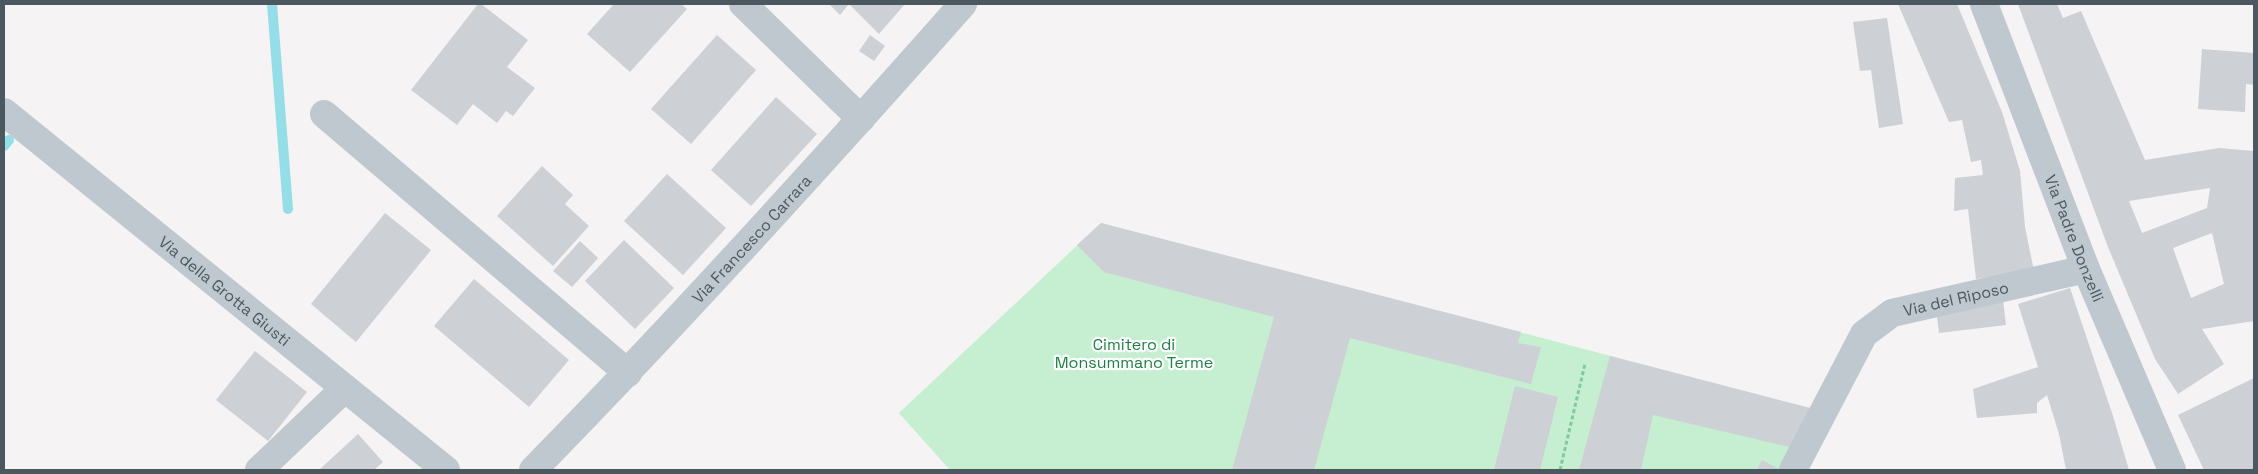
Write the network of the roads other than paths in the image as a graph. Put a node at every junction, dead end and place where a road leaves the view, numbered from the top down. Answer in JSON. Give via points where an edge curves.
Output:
{"nodes":[{"id":1,"x":743,"y":4,"type":"edge"},
{"id":2,"x":963,"y":4,"type":"edge"},
{"id":3,"x":1984,"y":4,"type":"edge"},
{"id":4,"x":4,"y":112,"type":"edge"},
{"id":5,"x":324,"y":114,"type":"dead end"},
{"id":6,"x":861,"y":119,"type":"junction"},
{"id":7,"x":2086,"y":269,"type":"junction"},
{"id":8,"x":628,"y":373,"type":"junction"},
{"id":9,"x":344,"y":389,"type":"junction"},
{"id":10,"x":258,"y":470,"type":"edge"},
{"id":11,"x":446,"y":470,"type":"edge"},
{"id":12,"x":533,"y":470,"type":"edge"},
{"id":13,"x":1794,"y":470,"type":"edge"},
{"id":14,"x":2172,"y":470,"type":"edge"}],
"edges":[{"from":1,"to":6,"type":"street"},
{"from":2,"to":6,"type":"street","name":"Via Francesco Carrara"},
{"from":3,"to":7,"type":"street","name":"Via Padre Donzelli"},
{"from":4,"to":9,"type":"street","name":"Via della Grotta Giusti"},
{"from":5,"to":8,"type":"street"},
{"from":6,"to":8,"type":"street","name":"Via Francesco Carrara"},
{"from":7,"to":13,"type":"street","name":"Via del Riposo","via":[[1892,313],[1864,334]]},
{"from":7,"to":14,"type":"street","name":"Via Padre Donzelli"},
{"from":8,"to":12,"type":"street","name":"Via Francesco Carrara"},
{"from":9,"to":10,"type":"street"},
{"from":9,"to":11,"type":"street","name":"Via della Grotta Giusti"}]}
